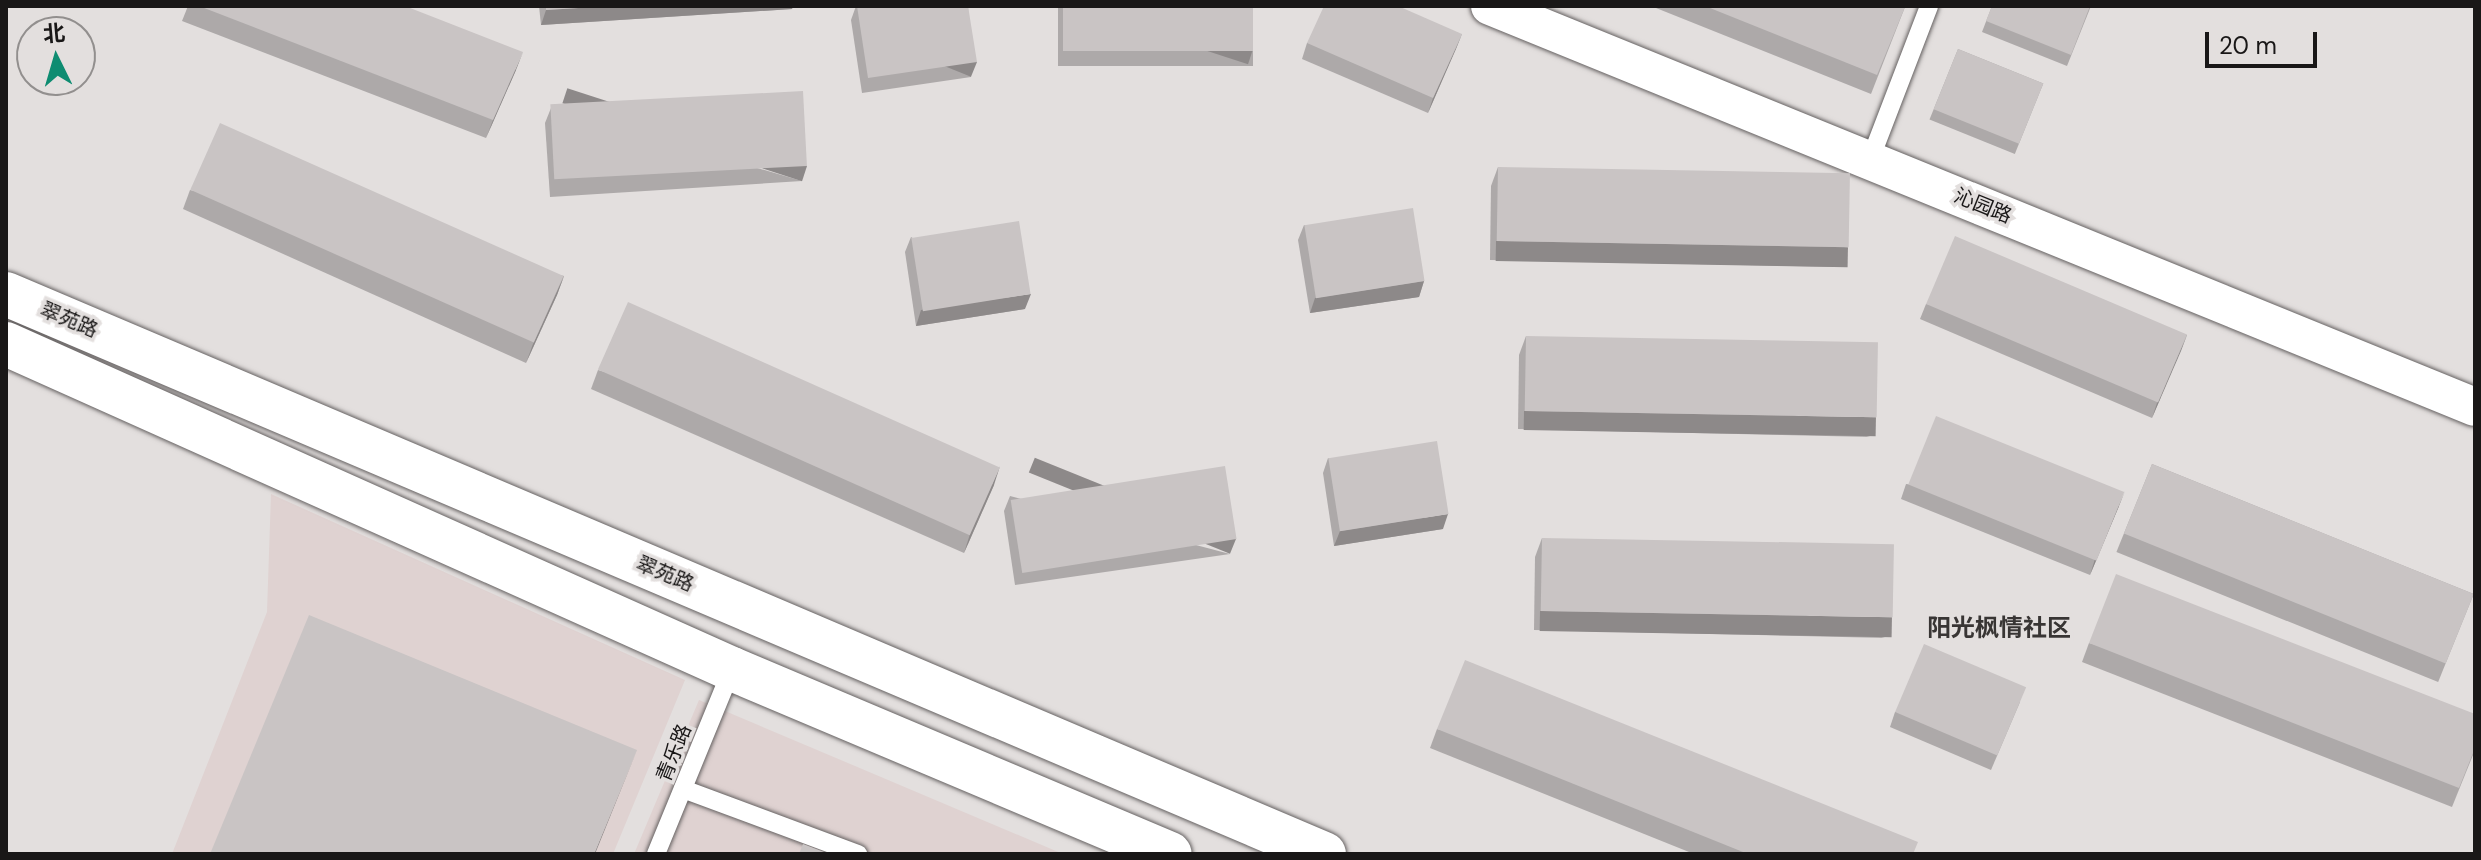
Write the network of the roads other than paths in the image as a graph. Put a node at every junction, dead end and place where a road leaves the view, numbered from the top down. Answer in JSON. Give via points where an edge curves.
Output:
{"nodes":[{"id":1,"x":1490,"y":6,"type":"edge"},
{"id":2,"x":1929,"y":6,"type":"edge"},
{"id":3,"x":1870,"y":160,"type":"junction"},
{"id":4,"x":6,"y":294,"type":"edge"},
{"id":5,"x":6,"y":344,"type":"edge"},
{"id":6,"x":2475,"y":407,"type":"edge"},
{"id":7,"x":732,"y":669,"type":"junction"},
{"id":8,"x":683,"y":789,"type":"junction"},
{"id":9,"x":656,"y":854,"type":"edge"},
{"id":10,"x":858,"y":854,"type":"edge"},
{"id":11,"x":1169,"y":854,"type":"edge"},
{"id":12,"x":1324,"y":854,"type":"edge"}],
"edges":[{"from":1,"to":3,"type":"street","name":"沁园路"},
{"from":2,"to":3,"type":"lane"},
{"from":3,"to":6,"type":"street","name":"沁园路"},
{"from":4,"to":12,"type":"main road","name":"翠苑路"},
{"from":5,"to":7,"type":"main road"},
{"from":7,"to":8,"type":"lane","name":"青乐路"},
{"from":7,"to":11,"type":"main road"},
{"from":8,"to":9,"type":"lane","name":"青乐路"},
{"from":8,"to":10,"type":"lane"}]}
